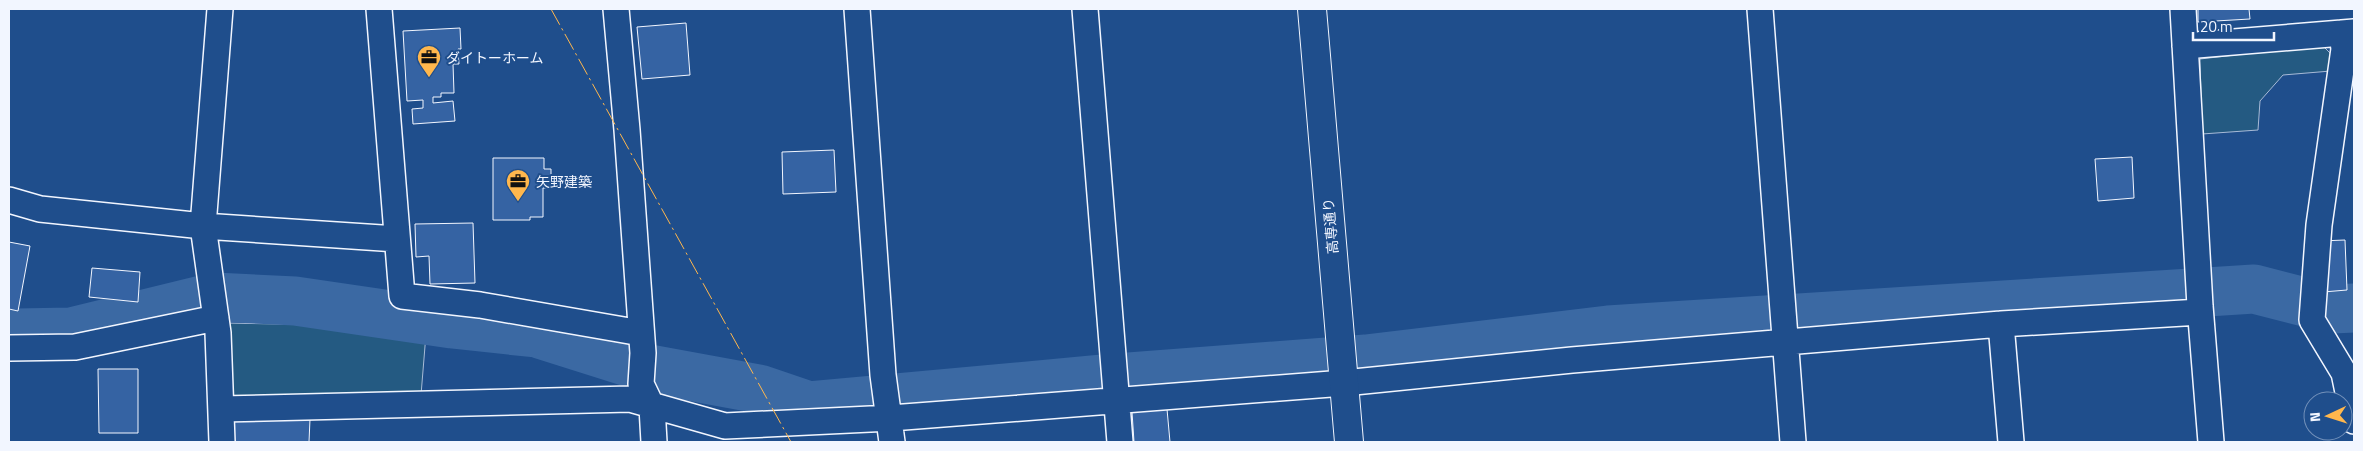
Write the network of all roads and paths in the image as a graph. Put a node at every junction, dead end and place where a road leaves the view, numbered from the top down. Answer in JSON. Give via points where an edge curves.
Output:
{"nodes":[{"id":1,"x":220,"y":9,"type":"edge"},
{"id":2,"x":378,"y":9,"type":"edge"},
{"id":3,"x":616,"y":9,"type":"edge"},
{"id":4,"x":857,"y":9,"type":"edge"},
{"id":5,"x":1085,"y":9,"type":"edge"},
{"id":6,"x":1312,"y":9,"type":"edge"},
{"id":7,"x":1760,"y":9,"type":"edge"},
{"id":8,"x":2183,"y":9,"type":"edge"},
{"id":9,"x":2348,"y":32,"type":"edge"},
{"id":10,"x":2185,"y":46,"type":"junction"},
{"id":11,"x":9,"y":200,"type":"edge"},
{"id":12,"x":203,"y":226,"type":"junction"},
{"id":13,"x":397,"y":239,"type":"junction"},
{"id":14,"x":2200,"y":309,"type":"junction"},
{"id":15,"x":216,"y":315,"type":"junction"},
{"id":16,"x":2002,"y":324,"type":"junction"},
{"id":17,"x":641,"y":333,"type":"junction"},
{"id":18,"x":1784,"y":342,"type":"junction"},
{"id":19,"x":9,"y":348,"type":"edge"},
{"id":20,"x":1343,"y":380,"type":"junction"},
{"id":21,"x":1116,"y":401,"type":"junction"},
{"id":22,"x":652,"y":407,"type":"junction"},
{"id":23,"x":221,"y":408,"type":"junction"},
{"id":24,"x":2354,"y":421,"type":"edge"},
{"id":25,"x":891,"y":430,"type":"edge"},
{"id":26,"x":222,"y":442,"type":"edge"},
{"id":27,"x":654,"y":442,"type":"edge"},
{"id":28,"x":1120,"y":442,"type":"edge"},
{"id":29,"x":1349,"y":442,"type":"edge"},
{"id":30,"x":1793,"y":442,"type":"edge"},
{"id":31,"x":2011,"y":442,"type":"edge"},
{"id":32,"x":2211,"y":442,"type":"edge"}],
"edges":[{"from":1,"to":12,"type":"street"},
{"from":2,"to":13,"type":"street"},
{"from":3,"to":17,"type":"street"},
{"from":4,"to":25,"type":"street","via":[[883,374]]},
{"from":5,"to":21,"type":"street"},
{"from":6,"to":20,"type":"street","name":"高専通り"},
{"from":7,"to":18,"type":"street"},
{"from":8,"to":10,"type":"street"},
{"from":9,"to":10,"type":"street"},
{"from":9,"to":24,"type":"street","via":[[2319,225],[2312,320],[2344,373]]},
{"from":10,"to":14,"type":"street"},
{"from":11,"to":12,"type":"street","via":[[40,209]]},
{"from":12,"to":13,"type":"street"},
{"from":12,"to":15,"type":"street"},
{"from":13,"to":17,"type":"street","via":[[402,296],[480,305]]},
{"from":14,"to":16,"type":"street"},
{"from":14,"to":32,"type":"street"},
{"from":15,"to":19,"type":"street","via":[[75,347]]},
{"from":15,"to":23,"type":"street"},
{"from":16,"to":18,"type":"street"},
{"from":16,"to":31,"type":"street"},
{"from":17,"to":22,"type":"street","via":[[642,384]]},
{"from":18,"to":20,"type":"street"},
{"from":18,"to":30,"type":"street"},
{"from":20,"to":21,"type":"street"},
{"from":20,"to":29,"type":"street","name":"高専通り"},
{"from":21,"to":25,"type":"street"},
{"from":21,"to":28,"type":"street"},
{"from":22,"to":23,"type":"street","via":[[630,399]]},
{"from":22,"to":25,"type":"street","via":[[724,426]]},
{"from":22,"to":27,"type":"street"},
{"from":23,"to":26,"type":"street"}]}
